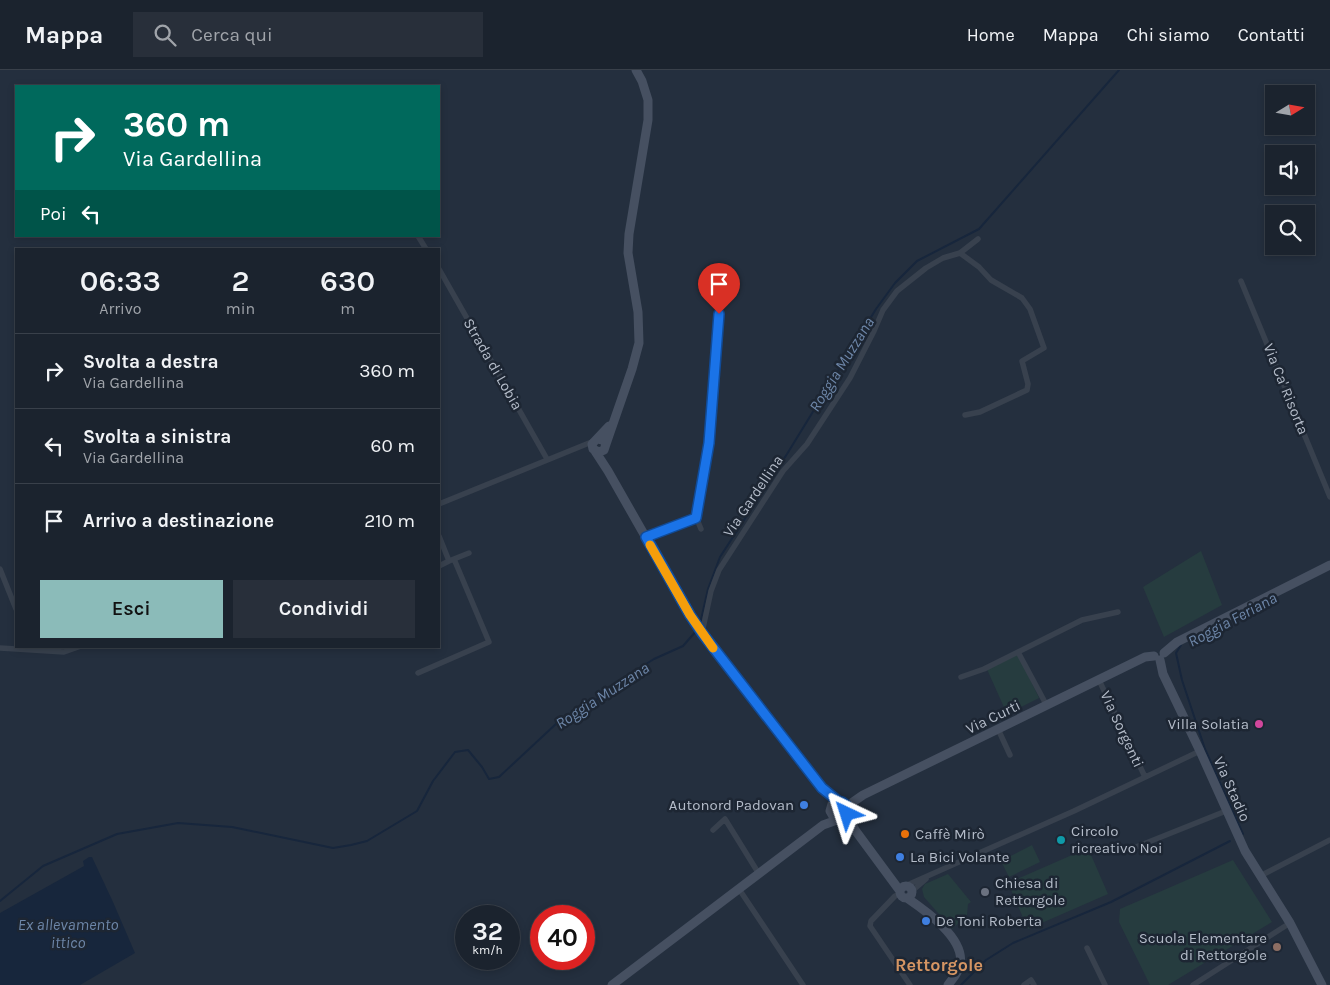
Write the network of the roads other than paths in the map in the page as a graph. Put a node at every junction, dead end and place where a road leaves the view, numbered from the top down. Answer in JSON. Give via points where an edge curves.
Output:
{"nodes":[{"id":1,"x":636,"y":70,"type":"edge"},
{"id":2,"x":419,"y":237,"type":"edge"},
{"id":3,"x":978,"y":240,"type":"dead end"},
{"id":4,"x":425,"y":248,"type":"edge"},
{"id":5,"x":960,"y":253,"type":"junction"},
{"id":6,"x":440,"y":271,"type":"edge"},
{"id":7,"x":722,"y":276,"type":"dead end"},
{"id":8,"x":1241,"y":281,"type":"dead end"},
{"id":9,"x":965,"y":415,"type":"dead end"},
{"id":10,"x":599,"y":445,"type":"junction"},
{"id":11,"x":547,"y":459,"type":"junction"},
{"id":12,"x":1330,"y":497,"type":"edge"},
{"id":13,"x":440,"y":504,"type":"edge"},
{"id":14,"x":696,"y":518,"type":"junction"},
{"id":15,"x":701,"y":529,"type":"dead end"},
{"id":16,"x":646,"y":537,"type":"junction"},
{"id":17,"x":440,"y":538,"type":"edge"},
{"id":18,"x":469,"y":553,"type":"dead end"},
{"id":19,"x":452,"y":560,"type":"junction"},
{"id":20,"x":1330,"y":565,"type":"edge"},
{"id":21,"x":440,"y":566,"type":"edge"},
{"id":22,"x":0,"y":569,"type":"edge"},
{"id":23,"x":15,"y":606,"type":"edge"},
{"id":24,"x":1118,"y":612,"type":"dead end"},
{"id":25,"x":700,"y":630,"type":"junction"},
{"id":26,"x":0,"y":648,"type":"edge"},
{"id":27,"x":33,"y":648,"type":"edge"},
{"id":28,"x":75,"y":648,"type":"edge"},
{"id":29,"x":1018,"y":652,"type":"junction"},
{"id":30,"x":1159,"y":656,"type":"junction"},
{"id":31,"x":418,"y":672,"type":"dead end"},
{"id":32,"x":961,"y":676,"type":"dead end"},
{"id":33,"x":1099,"y":680,"type":"junction"},
{"id":34,"x":1047,"y":706,"type":"junction"},
{"id":35,"x":998,"y":729,"type":"junction"},
{"id":36,"x":1200,"y":751,"type":"junction"},
{"id":37,"x":1010,"y":755,"type":"dead end"},
{"id":38,"x":1145,"y":777,"type":"junction"},
{"id":39,"x":822,"y":788,"type":"junction"},
{"id":40,"x":838,"y":801,"type":"junction"},
{"id":41,"x":830,"y":810,"type":"junction"},
{"id":42,"x":1226,"y":810,"type":"junction"},
{"id":43,"x":848,"y":812,"type":"junction"},
{"id":44,"x":837,"y":820,"type":"junction"},
{"id":45,"x":823,"y":826,"type":"junction"},
{"id":46,"x":713,"y":830,"type":"dead end"},
{"id":47,"x":854,"y":830,"type":"junction"},
{"id":48,"x":1330,"y":840,"type":"edge"},
{"id":49,"x":1131,"y":849,"type":"dead end"},
{"id":50,"x":759,"y":874,"type":"junction"},
{"id":51,"x":1260,"y":876,"type":"junction"},
{"id":52,"x":739,"y":889,"type":"junction"},
{"id":53,"x":906,"y":891,"type":"junction"},
{"id":54,"x":1290,"y":923,"type":"junction"},
{"id":55,"x":1087,"y":948,"type":"dead end"},
{"id":56,"x":612,"y":985,"type":"edge"},
{"id":57,"x":803,"y":985,"type":"edge"},
{"id":58,"x":910,"y":985,"type":"edge"},
{"id":59,"x":948,"y":985,"type":"edge"},
{"id":60,"x":1024,"y":985,"type":"edge"},
{"id":61,"x":1034,"y":985,"type":"edge"},
{"id":62,"x":1105,"y":985,"type":"edge"},
{"id":63,"x":1193,"y":985,"type":"edge"},
{"id":64,"x":1322,"y":985,"type":"edge"}],
"edges":[{"from":1,"to":10,"type":"street","via":[[648,100],[648,120],[628,253],[638,312],[639,343],[615,418]]},
{"from":2,"to":4,"type":"street"},
{"from":3,"to":5,"type":"street","name":"Via Gardellina"},
{"from":5,"to":9,"type":"street","via":[[991,280],[1022,298],[1030,309],[1044,348],[1022,361],[1027,390],[980,412]]},
{"from":5,"to":25,"type":"street","name":"Via Gardellina","via":[[926,268],[897,291],[883,310],[850,378],[807,444],[783,471],[719,570]]},
{"from":6,"to":11,"type":"street","name":"Strada di Lobia"},
{"from":7,"to":14,"type":"street","via":[[709,443]]},
{"from":8,"to":12,"type":"street","name":"Via Ca' Risorta"},
{"from":10,"to":11,"type":"street","via":[[574,447]]},
{"from":10,"to":16,"type":"street","via":[[608,471]]},
{"from":11,"to":13,"type":"street"},
{"from":14,"to":15,"type":"street","name":"Via Gardellina"},
{"from":14,"to":16,"type":"street"},
{"from":16,"to":25,"type":"street"},
{"from":17,"to":19,"type":"street"},
{"from":18,"to":19,"type":"street"},
{"from":19,"to":21,"type":"street"},
{"from":19,"to":31,"type":"street","via":[[489,642]]},
{"from":20,"to":30,"type":"street","name":"Via Curti","via":[[1177,642]]},
{"from":22,"to":23,"type":"street"},
{"from":24,"to":29,"type":"street","via":[[1082,620]]},
{"from":25,"to":39,"type":"street"},
{"from":26,"to":27,"type":"street"},
{"from":27,"to":28,"type":"street","via":[[64,652]]},
{"from":29,"to":32,"type":"street"},
{"from":29,"to":34,"type":"street"},
{"from":30,"to":33,"type":"street","name":"Via Curti","via":[[1145,657]]},
{"from":30,"to":36,"type":"street","name":"Via Stadio","via":[[1163,674]]},
{"from":33,"to":34,"type":"street","name":"Via Curti"},
{"from":33,"to":38,"type":"street","name":"Via Sorgenti"},
{"from":34,"to":35,"type":"street","name":"Via Curti"},
{"from":35,"to":37,"type":"street"},
{"from":35,"to":43,"type":"street","name":"Via Curti","via":[[863,795],[853,802]]},
{"from":36,"to":38,"type":"street"},
{"from":36,"to":42,"type":"street","name":"Via Stadio"},
{"from":38,"to":53,"type":"street","via":[[932,874]]},
{"from":39,"to":40,"type":"street"},
{"from":39,"to":41,"type":"street"},
{"from":40,"to":41,"type":"street"},
{"from":40,"to":43,"type":"street","via":[[845,804]]},
{"from":41,"to":44,"type":"street"},
{"from":41,"to":45,"type":"street"},
{"from":42,"to":49,"type":"street"},
{"from":42,"to":51,"type":"street","name":"Via Stadio"},
{"from":43,"to":44,"type":"street","via":[[845,818]]},
{"from":43,"to":47,"type":"street"},
{"from":44,"to":45,"type":"street"},
{"from":44,"to":47,"type":"street"},
{"from":45,"to":50,"type":"street"},
{"from":46,"to":50,"type":"street","via":[[725,819]]},
{"from":47,"to":53,"type":"street"},
{"from":48,"to":51,"type":"street"},
{"from":50,"to":52,"type":"street"},
{"from":51,"to":54,"type":"street","name":"Via Stadio"},
{"from":52,"to":56,"type":"street"},
{"from":52,"to":57,"type":"street"},
{"from":53,"to":58,"type":"street","via":[[895,896],[870,926]]},
{"from":53,"to":59,"type":"street","via":[[957,944],[961,954],[960,966]]},
{"from":54,"to":63,"type":"street"},
{"from":54,"to":64,"type":"street","name":"Via Stadio"},
{"from":55,"to":62,"type":"street"},
{"from":60,"to":61,"type":"street","via":[[1031,980]]}]}
